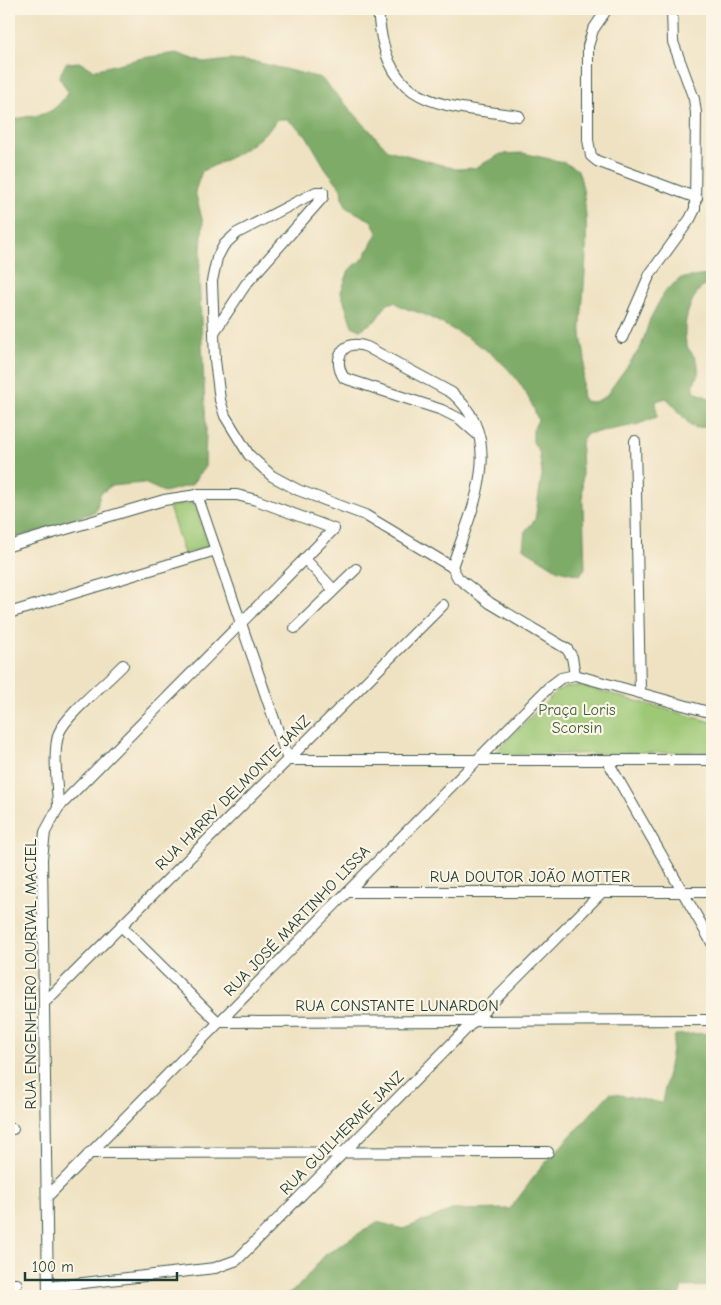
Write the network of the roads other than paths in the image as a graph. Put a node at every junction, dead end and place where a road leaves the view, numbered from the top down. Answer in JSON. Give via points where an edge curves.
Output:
{"nodes":[{"id":1,"x":378,"y":9,"type":"edge"},
{"id":2,"x":607,"y":9,"type":"edge"},
{"id":3,"x":672,"y":9,"type":"edge"},
{"id":4,"x":519,"y":116,"type":"dead end"},
{"id":5,"x":697,"y":198,"type":"junction"},
{"id":6,"x":215,"y":331,"type":"junction"},
{"id":7,"x":622,"y":338,"type":"dead end"},
{"id":8,"x":478,"y":435,"type":"junction"},
{"id":9,"x":635,"y":441,"type":"dead end"},
{"id":10,"x":197,"y":494,"type":"junction"},
{"id":11,"x":9,"y":546,"type":"edge"},
{"id":12,"x":216,"y":550,"type":"junction"},
{"id":13,"x":304,"y":559,"type":"junction"},
{"id":14,"x":452,"y":567,"type":"junction"},
{"id":15,"x":356,"y":569,"type":"dead end"},
{"id":16,"x":333,"y":589,"type":"junction"},
{"id":17,"x":443,"y":605,"type":"dead end"},
{"id":18,"x":9,"y":613,"type":"edge"},
{"id":19,"x":241,"y":623,"type":"junction"},
{"id":20,"x":294,"y":628,"type":"dead end"},
{"id":21,"x":123,"y":665,"type":"dead end"},
{"id":22,"x":575,"y":675,"type":"junction"},
{"id":23,"x":640,"y":692,"type":"junction"},
{"id":24,"x":712,"y":712,"type":"edge"},
{"id":25,"x":288,"y":760,"type":"junction"},
{"id":26,"x":475,"y":760,"type":"junction"},
{"id":27,"x":607,"y":760,"type":"junction"},
{"id":28,"x":712,"y":760,"type":"edge"},
{"id":29,"x":58,"y":808,"type":"junction"},
{"id":30,"x":347,"y":892,"type":"junction"},
{"id":31,"x":602,"y":892,"type":"junction"},
{"id":32,"x":682,"y":892,"type":"junction"},
{"id":33,"x":712,"y":892,"type":"edge"},
{"id":34,"x":121,"y":926,"type":"junction"},
{"id":35,"x":712,"y":943,"type":"edge"},
{"id":36,"x":44,"y":1003,"type":"junction"},
{"id":37,"x":712,"y":1020,"type":"edge"},
{"id":38,"x":474,"y":1021,"type":"junction"},
{"id":39,"x":218,"y":1022,"type":"junction"},
{"id":40,"x":344,"y":1152,"type":"junction"},
{"id":41,"x":548,"y":1152,"type":"dead end"},
{"id":42,"x":89,"y":1153,"type":"junction"},
{"id":43,"x":47,"y":1196,"type":"junction"},
{"id":44,"x":48,"y":1292,"type":"edge"}],
"edges":[{"from":1,"to":4,"type":"street","via":[[386,57],[393,71],[412,90],[439,104]]},
{"from":2,"to":5,"type":"street","via":[[588,46],[588,140],[591,156]]},
{"from":3,"to":5,"type":"street","via":[[673,42],[694,99],[696,114]]},
{"from":5,"to":7,"type":"street","via":[[690,219],[650,274]]},
{"from":6,"to":6,"type":"street","via":[[241,290],[323,197],[323,192],[316,192],[266,216],[224,245],[217,258],[212,281]]},
{"from":6,"to":14,"type":"street","via":[[217,378],[225,416],[239,442],[258,466],[298,490],[365,515]]},
{"from":8,"to":8,"type":"street","via":[[462,401],[441,386],[361,344],[346,348],[340,355],[338,363],[344,378],[447,412]]},
{"from":8,"to":14,"type":"street","via":[[483,454],[480,480]]},
{"from":9,"to":23,"type":"street"},
{"from":10,"to":11,"type":"street","via":[[158,501]]},
{"from":10,"to":12,"type":"street"},
{"from":10,"to":13,"type":"street","name":"RUA ENGENHEIRO LOURIVAL MACIEL","via":[[237,495],[334,529]]},
{"from":12,"to":18,"type":"street"},
{"from":12,"to":19,"type":"street"},
{"from":13,"to":16,"type":"street"},
{"from":13,"to":19,"type":"street","name":"RUA ENGENHEIRO LOURIVAL MACIEL"},
{"from":14,"to":22,"type":"street","via":[[458,578],[490,603],[567,649]]},
{"from":15,"to":16,"type":"street"},
{"from":16,"to":20,"type":"street"},
{"from":17,"to":25,"type":"street","name":"RUA HARRY DELMONTE JANZ"},
{"from":19,"to":25,"type":"street"},
{"from":19,"to":29,"type":"street","name":"RUA ENGENHEIRO LOURIVAL MACIEL"},
{"from":21,"to":29,"type":"street","via":[[59,732]]},
{"from":22,"to":23,"type":"street"},
{"from":22,"to":26,"type":"street","name":"RUA JOSÉ MARTINHO LISSA","via":[[554,682]]},
{"from":23,"to":24,"type":"street"},
{"from":25,"to":26,"type":"street"},
{"from":25,"to":34,"type":"street","name":"RUA HARRY DELMONTE JANZ"},
{"from":26,"to":27,"type":"street"},
{"from":26,"to":30,"type":"street","name":"RUA JOSÉ MARTINHO LISSA"},
{"from":27,"to":28,"type":"street"},
{"from":27,"to":32,"type":"street"},
{"from":29,"to":36,"type":"street","name":"RUA ENGENHEIRO LOURIVAL MACIEL","via":[[48,823],[42,844]]},
{"from":30,"to":31,"type":"street","name":"RUA DOUTOR JOÃO MOTTER"},
{"from":30,"to":39,"type":"street","name":"RUA JOSÉ MARTINHO LISSA"},
{"from":31,"to":32,"type":"street","name":"RUA DOUTOR JOÃO MOTTER"},
{"from":31,"to":38,"type":"street","name":"RUA GUILHERME JANZ"},
{"from":32,"to":33,"type":"street","name":"RUA DOUTOR JOÃO MOTTER"},
{"from":32,"to":35,"type":"street"},
{"from":34,"to":36,"type":"street","name":"RUA HARRY DELMONTE JANZ"},
{"from":34,"to":39,"type":"street"},
{"from":36,"to":43,"type":"street","name":"RUA ENGENHEIRO LOURIVAL MACIEL"},
{"from":37,"to":38,"type":"street","name":"RUA CONSTANTE LUNARDON"},
{"from":38,"to":39,"type":"street","name":"RUA CONSTANTE LUNARDON"},
{"from":38,"to":40,"type":"street","name":"RUA GUILHERME JANZ"},
{"from":39,"to":42,"type":"street","name":"RUA JOSÉ MARTINHO LISSA"},
{"from":40,"to":41,"type":"street"},
{"from":40,"to":42,"type":"street"},
{"from":40,"to":44,"type":"street","name":"RUA GUILHERME JANZ","via":[[231,1263]]},
{"from":42,"to":43,"type":"street","name":"RUA JOSÉ MARTINHO LISSA"},
{"from":43,"to":44,"type":"street","name":"RUA ENGENHEIRO LOURIVAL MACIEL"}]}
